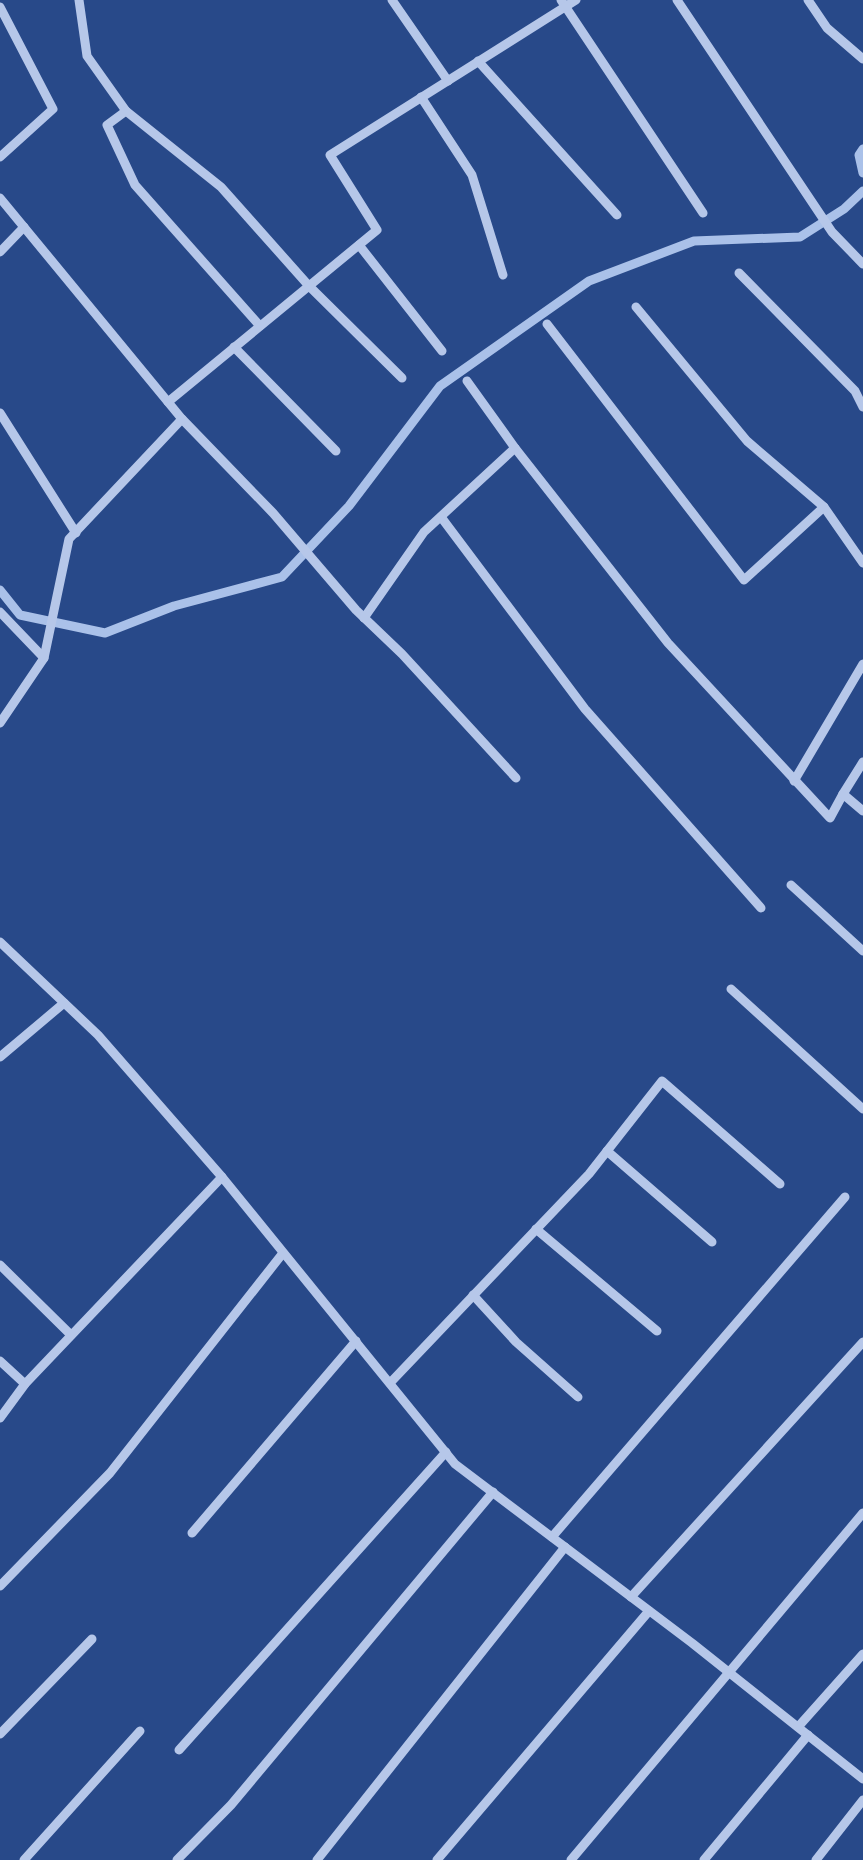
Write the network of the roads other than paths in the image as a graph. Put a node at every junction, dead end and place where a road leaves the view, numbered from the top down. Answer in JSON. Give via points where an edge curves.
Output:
{"nodes":[{"id":1,"x":79,"y":0,"type":"edge"},
{"id":2,"x":392,"y":0,"type":"edge"},
{"id":3,"x":576,"y":0,"type":"edge"},
{"id":4,"x":678,"y":0,"type":"edge"},
{"id":5,"x":808,"y":0,"type":"edge"},
{"id":6,"x":564,"y":3,"type":"edge"},
{"id":7,"x":0,"y":7,"type":"edge"},
{"id":8,"x":863,"y":58,"type":"edge"},
{"id":9,"x":478,"y":61,"type":"junction"},
{"id":10,"x":448,"y":81,"type":"junction"},
{"id":11,"x":421,"y":97,"type":"junction"},
{"id":12,"x":126,"y":110,"type":"junction"},
{"id":13,"x":0,"y":157,"type":"edge"},
{"id":14,"x":0,"y":198,"type":"edge"},
{"id":15,"x":703,"y":213,"type":"dead end"},
{"id":16,"x":616,"y":214,"type":"dead end"},
{"id":17,"x":24,"y":227,"type":"junction"},
{"id":18,"x":359,"y":244,"type":"junction"},
{"id":19,"x":0,"y":252,"type":"edge"},
{"id":20,"x":863,"y":264,"type":"edge"},
{"id":21,"x":739,"y":273,"type":"dead end"},
{"id":22,"x":504,"y":275,"type":"dead end"},
{"id":23,"x":309,"y":286,"type":"junction"},
{"id":24,"x":636,"y":307,"type":"dead end"},
{"id":25,"x":547,"y":324,"type":"dead end"},
{"id":26,"x":260,"y":326,"type":"junction"},
{"id":27,"x":234,"y":347,"type":"junction"},
{"id":28,"x":442,"y":350,"type":"dead end"},
{"id":29,"x":402,"y":378,"type":"dead end"},
{"id":30,"x":467,"y":381,"type":"dead end"},
{"id":31,"x":168,"y":402,"type":"junction"},
{"id":32,"x":863,"y":408,"type":"edge"},
{"id":33,"x":0,"y":413,"type":"edge"},
{"id":34,"x":182,"y":419,"type":"junction"},
{"id":35,"x":515,"y":448,"type":"junction"},
{"id":36,"x":336,"y":450,"type":"dead end"},
{"id":37,"x":824,"y":507,"type":"junction"},
{"id":38,"x":441,"y":517,"type":"junction"},
{"id":39,"x":76,"y":533,"type":"junction"},
{"id":40,"x":863,"y":563,"type":"edge"},
{"id":41,"x":0,"y":612,"type":"edge"},
{"id":42,"x":364,"y":618,"type":"junction"},
{"id":43,"x":44,"y":658,"type":"junction"},
{"id":44,"x":863,"y":664,"type":"edge"},
{"id":45,"x":0,"y":723,"type":"edge"},
{"id":46,"x":863,"y":762,"type":"edge"},
{"id":47,"x":516,"y":778,"type":"dead end"},
{"id":48,"x":794,"y":781,"type":"junction"},
{"id":49,"x":843,"y":794,"type":"junction"},
{"id":50,"x":863,"y":811,"type":"edge"},
{"id":51,"x":791,"y":885,"type":"dead end"},
{"id":52,"x":761,"y":908,"type":"dead end"},
{"id":53,"x":0,"y":942,"type":"edge"},
{"id":54,"x":863,"y":951,"type":"edge"},
{"id":55,"x":731,"y":989,"type":"dead end"},
{"id":56,"x":64,"y":1003,"type":"junction"},
{"id":57,"x":0,"y":1057,"type":"edge"},
{"id":58,"x":863,"y":1109,"type":"edge"},
{"id":59,"x":607,"y":1151,"type":"junction"},
{"id":60,"x":222,"y":1177,"type":"junction"},
{"id":61,"x":780,"y":1184,"type":"dead end"},
{"id":62,"x":845,"y":1197,"type":"dead end"},
{"id":63,"x":536,"y":1228,"type":"junction"},
{"id":64,"x":712,"y":1242,"type":"dead end"},
{"id":65,"x":283,"y":1253,"type":"junction"},
{"id":66,"x":0,"y":1265,"type":"edge"},
{"id":67,"x":473,"y":1295,"type":"junction"},
{"id":68,"x":657,"y":1331,"type":"dead end"},
{"id":69,"x":71,"y":1335,"type":"junction"},
{"id":70,"x":356,"y":1341,"type":"junction"},
{"id":71,"x":863,"y":1342,"type":"edge"},
{"id":72,"x":0,"y":1361,"type":"edge"},
{"id":73,"x":390,"y":1383,"type":"junction"},
{"id":74,"x":25,"y":1384,"type":"junction"},
{"id":75,"x":578,"y":1397,"type":"dead end"},
{"id":76,"x":0,"y":1418,"type":"edge"},
{"id":77,"x":446,"y":1452,"type":"junction"},
{"id":78,"x":493,"y":1492,"type":"junction"},
{"id":79,"x":863,"y":1514,"type":"edge"},
{"id":80,"x":192,"y":1533,"type":"dead end"},
{"id":81,"x":552,"y":1537,"type":"junction"},
{"id":82,"x":565,"y":1547,"type":"junction"},
{"id":83,"x":0,"y":1586,"type":"edge"},
{"id":84,"x":631,"y":1597,"type":"junction"},
{"id":85,"x":649,"y":1610,"type":"junction"},
{"id":86,"x":92,"y":1639,"type":"dead end"},
{"id":87,"x":863,"y":1654,"type":"edge"},
{"id":88,"x":729,"y":1673,"type":"junction"},
{"id":89,"x":798,"y":1727,"type":"junction"},
{"id":90,"x":140,"y":1731,"type":"dead end"},
{"id":91,"x":0,"y":1734,"type":"edge"},
{"id":92,"x":808,"y":1735,"type":"junction"},
{"id":93,"x":178,"y":1750,"type":"dead end"},
{"id":94,"x":863,"y":1779,"type":"edge"},
{"id":95,"x":863,"y":1800,"type":"edge"},
{"id":96,"x":24,"y":1860,"type":"edge"},
{"id":97,"x":177,"y":1860,"type":"edge"},
{"id":98,"x":317,"y":1860,"type":"edge"},
{"id":99,"x":437,"y":1860,"type":"edge"},
{"id":100,"x":571,"y":1860,"type":"edge"},
{"id":101,"x":704,"y":1860,"type":"edge"},
{"id":102,"x":816,"y":1860,"type":"edge"}],
"edges":[{"from":1,"to":12,"type":"street","via":[[88,56]]},
{"from":2,"to":10,"type":"street"},
{"from":3,"to":6,"type":"street"},
{"from":4,"to":20,"type":"street","via":[[832,232]]},
{"from":5,"to":8,"type":"street","via":[[827,28]]},
{"from":6,"to":9,"type":"street"},
{"from":6,"to":15,"type":"street"},
{"from":7,"to":13,"type":"street","via":[[54,109]]},
{"from":9,"to":10,"type":"street"},
{"from":9,"to":16,"type":"street"},
{"from":10,"to":11,"type":"street"},
{"from":11,"to":18,"type":"street","via":[[330,155],[377,230]]},
{"from":11,"to":22,"type":"street","via":[[472,174]]},
{"from":12,"to":23,"type":"street","via":[[222,188]]},
{"from":12,"to":26,"type":"street","via":[[107,125],[135,186]]},
{"from":14,"to":17,"type":"street"},
{"from":17,"to":19,"type":"street"},
{"from":17,"to":31,"type":"street"},
{"from":18,"to":23,"type":"street"},
{"from":18,"to":28,"type":"street"},
{"from":21,"to":32,"type":"street","via":[[855,391]]},
{"from":23,"to":26,"type":"street"},
{"from":23,"to":29,"type":"street"},
{"from":24,"to":37,"type":"street","via":[[748,441]]},
{"from":25,"to":37,"type":"street","via":[[744,580]]},
{"from":26,"to":27,"type":"street"},
{"from":27,"to":31,"type":"street"},
{"from":27,"to":36,"type":"street"},
{"from":30,"to":35,"type":"street"},
{"from":31,"to":34,"type":"street"},
{"from":33,"to":39,"type":"street"},
{"from":34,"to":39,"type":"street"},
{"from":34,"to":42,"type":"street","via":[[273,513]]},
{"from":35,"to":38,"type":"street"},
{"from":35,"to":48,"type":"street","via":[[668,644]]},
{"from":37,"to":40,"type":"street"},
{"from":38,"to":42,"type":"street","via":[[424,532]]},
{"from":38,"to":52,"type":"street","via":[[585,709]]},
{"from":39,"to":43,"type":"street","via":[[70,539]]},
{"from":41,"to":43,"type":"street"},
{"from":42,"to":47,"type":"street","via":[[402,654]]},
{"from":43,"to":45,"type":"street"},
{"from":44,"to":48,"type":"street"},
{"from":46,"to":49,"type":"street"},
{"from":48,"to":49,"type":"street","via":[[830,818]]},
{"from":49,"to":50,"type":"street"},
{"from":51,"to":54,"type":"street"},
{"from":53,"to":56,"type":"street"},
{"from":55,"to":58,"type":"street"},
{"from":56,"to":57,"type":"street"},
{"from":56,"to":60,"type":"street","via":[[98,1036]]},
{"from":59,"to":61,"type":"street","via":[[662,1081]]},
{"from":59,"to":63,"type":"street"},
{"from":59,"to":64,"type":"street"},
{"from":60,"to":65,"type":"street"},
{"from":60,"to":69,"type":"street"},
{"from":62,"to":81,"type":"street"},
{"from":63,"to":67,"type":"street"},
{"from":63,"to":68,"type":"street"},
{"from":65,"to":70,"type":"street"},
{"from":65,"to":83,"type":"street","via":[[110,1473]]},
{"from":66,"to":69,"type":"street"},
{"from":67,"to":73,"type":"street"},
{"from":67,"to":75,"type":"street","via":[[516,1342]]},
{"from":69,"to":74,"type":"street"},
{"from":70,"to":73,"type":"street"},
{"from":70,"to":80,"type":"street"},
{"from":71,"to":84,"type":"street"},
{"from":72,"to":74,"type":"street"},
{"from":73,"to":77,"type":"street"},
{"from":74,"to":76,"type":"street"},
{"from":77,"to":78,"type":"street","via":[[455,1464]]},
{"from":77,"to":93,"type":"street"},
{"from":78,"to":81,"type":"street"},
{"from":78,"to":97,"type":"street","via":[[231,1805]]},
{"from":79,"to":88,"type":"street"},
{"from":81,"to":82,"type":"street"},
{"from":82,"to":84,"type":"street"},
{"from":82,"to":98,"type":"street"},
{"from":84,"to":85,"type":"street"},
{"from":85,"to":88,"type":"street"},
{"from":85,"to":99,"type":"street"},
{"from":86,"to":91,"type":"street"},
{"from":87,"to":89,"type":"street"},
{"from":88,"to":89,"type":"street"},
{"from":88,"to":100,"type":"street"},
{"from":89,"to":92,"type":"street"},
{"from":90,"to":96,"type":"street"},
{"from":92,"to":94,"type":"street"},
{"from":92,"to":101,"type":"street"},
{"from":95,"to":102,"type":"street"}]}
